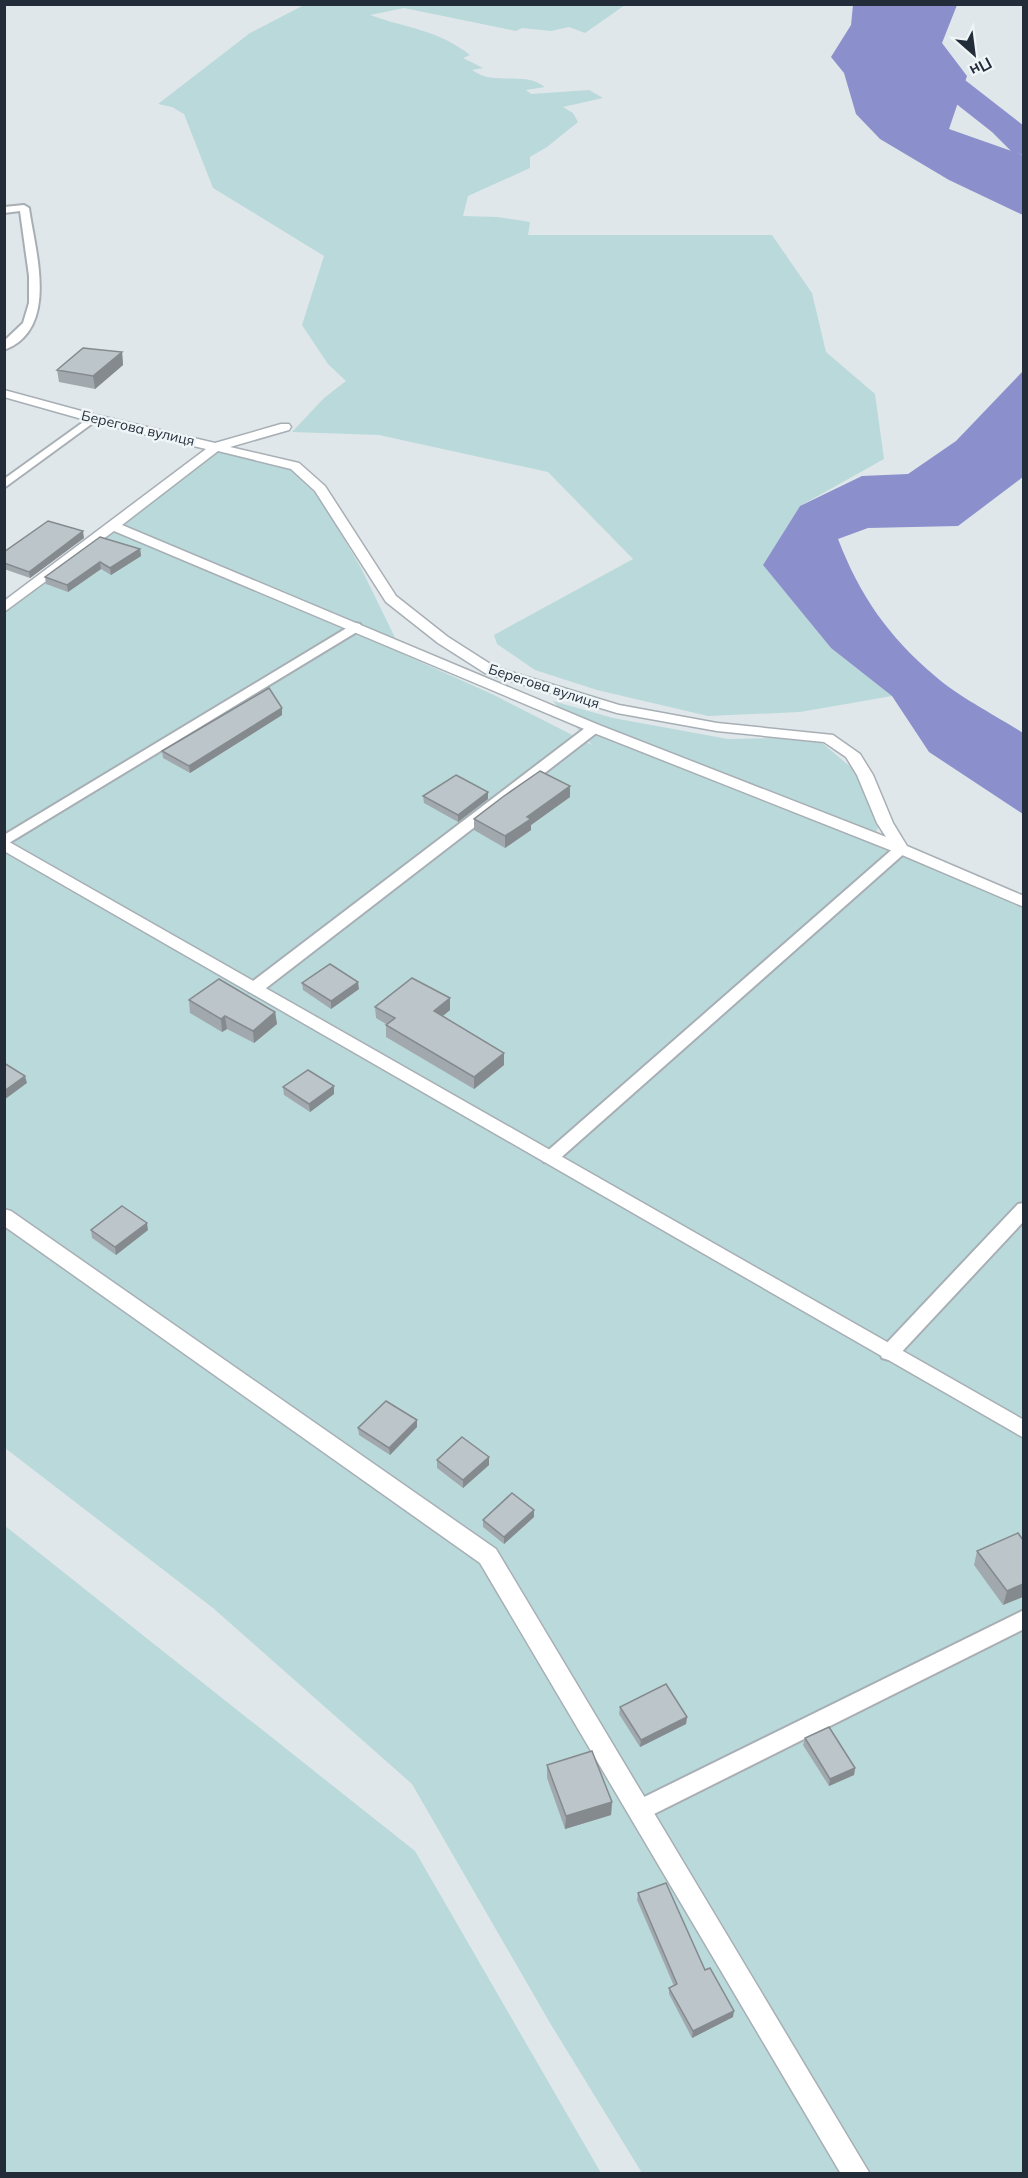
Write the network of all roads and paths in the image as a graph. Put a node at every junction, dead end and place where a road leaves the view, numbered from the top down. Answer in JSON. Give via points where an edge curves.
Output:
{"nodes":[{"id":1,"x":4,"y":210,"type":"edge"},
{"id":2,"x":4,"y":347,"type":"edge"},
{"id":3,"x":4,"y":393,"type":"edge"},
{"id":4,"x":93,"y":418,"type":"junction"},
{"id":5,"x":285,"y":427,"type":"dead end"},
{"id":6,"x":216,"y":447,"type":"junction"},
{"id":7,"x":4,"y":484,"type":"edge"},
{"id":8,"x":114,"y":526,"type":"junction"},
{"id":9,"x":4,"y":608,"type":"edge"},
{"id":10,"x":355,"y":627,"type":"junction"},
{"id":11,"x":594,"y":728,"type":"junction"},
{"id":12,"x":4,"y":843,"type":"edge"},
{"id":13,"x":901,"y":849,"type":"junction"},
{"id":14,"x":1023,"y":902,"type":"edge"},
{"id":15,"x":255,"y":988,"type":"junction"},
{"id":16,"x":550,"y":1158,"type":"junction"},
{"id":17,"x":1023,"y":1209,"type":"edge"},
{"id":18,"x":4,"y":1216,"type":"edge"},
{"id":19,"x":889,"y":1353,"type":"junction"},
{"id":20,"x":1023,"y":1431,"type":"edge"},
{"id":21,"x":1023,"y":1619,"type":"edge"},
{"id":22,"x":640,"y":1810,"type":"junction"},
{"id":23,"x":857,"y":2174,"type":"edge"}],
"edges":[{"from":1,"to":2,"type":"lane","via":[[24,208],[35,286],[32,317]]},
{"from":3,"to":4,"type":"street","name":"Берегова вулиця"},
{"from":4,"to":6,"type":"street","name":"Берегова вулиця"},
{"from":4,"to":7,"type":"lane"},
{"from":5,"to":6,"type":"street"},
{"from":6,"to":8,"type":"street"},
{"from":6,"to":13,"type":"street","name":"Берегова вулиця","via":[[295,466],[320,489],[391,599],[443,640],[490,670],[616,709],[717,727],[828,738],[840,744],[852,754],[865,775],[885,824]]},
{"from":8,"to":9,"type":"street"},
{"from":8,"to":10,"type":"street"},
{"from":10,"to":11,"type":"street"},
{"from":10,"to":12,"type":"lane"},
{"from":11,"to":13,"type":"street"},
{"from":11,"to":15,"type":"lane"},
{"from":12,"to":15,"type":"street"},
{"from":13,"to":14,"type":"street"},
{"from":13,"to":16,"type":"lane"},
{"from":15,"to":16,"type":"street"},
{"from":16,"to":19,"type":"street"},
{"from":17,"to":19,"type":"lane"},
{"from":18,"to":22,"type":"street","via":[[488,1556]]},
{"from":19,"to":20,"type":"street"},
{"from":21,"to":22,"type":"lane"},
{"from":22,"to":23,"type":"street"}]}
